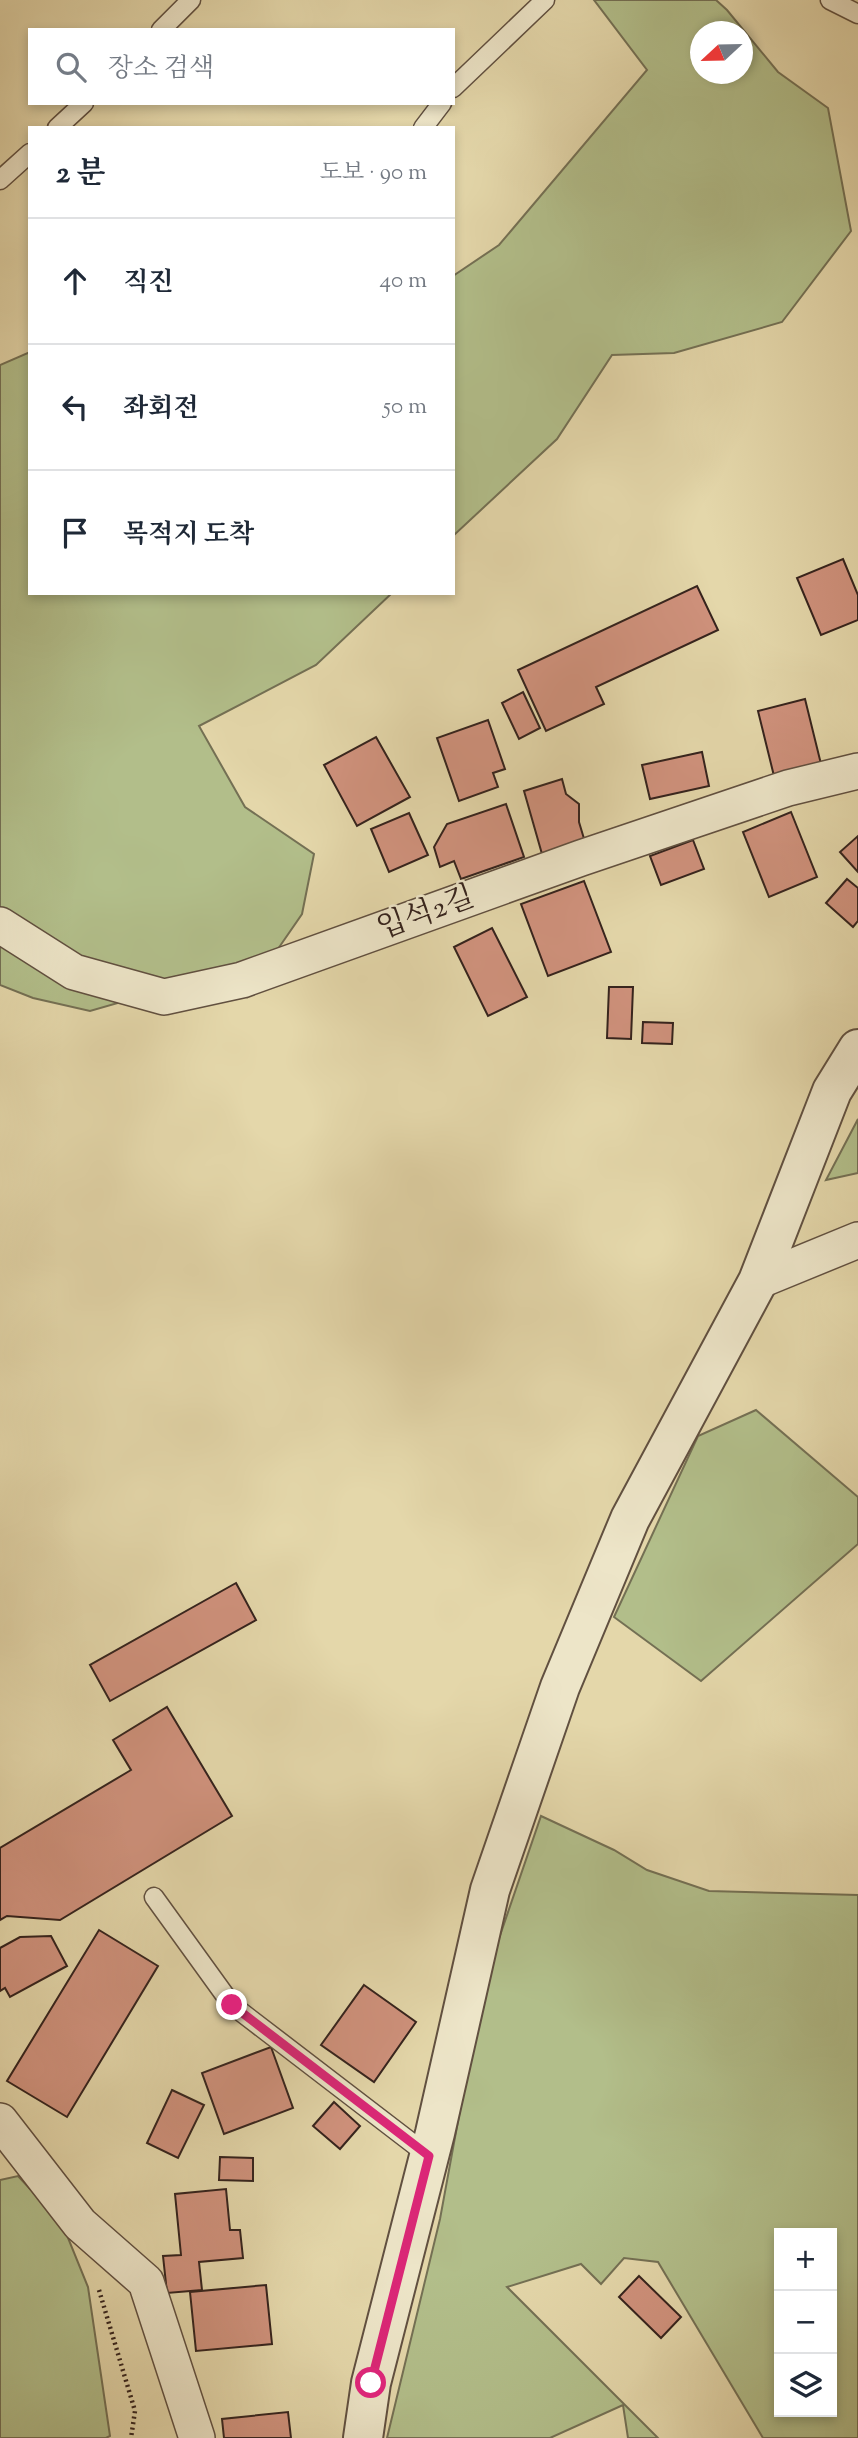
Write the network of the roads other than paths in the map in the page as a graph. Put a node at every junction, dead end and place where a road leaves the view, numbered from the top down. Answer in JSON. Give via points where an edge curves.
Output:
{"nodes":[{"id":1,"x":191,"y":0,"type":"edge"},
{"id":2,"x":545,"y":0,"type":"edge"},
{"id":3,"x":830,"y":0,"type":"edge"},
{"id":4,"x":858,"y":15,"type":"edge"},
{"id":5,"x":163,"y":28,"type":"edge"},
{"id":6,"x":455,"y":86,"type":"edge"},
{"id":7,"x":82,"y":105,"type":"edge"},
{"id":8,"x":440,"y":105,"type":"edge"},
{"id":9,"x":59,"y":126,"type":"edge"},
{"id":10,"x":425,"y":126,"type":"edge"},
{"id":11,"x":28,"y":155,"type":"edge"},
{"id":12,"x":0,"y":180,"type":"edge"},
{"id":13,"x":858,"y":771,"type":"edge"},
{"id":14,"x":0,"y":925,"type":"edge"},
{"id":15,"x":858,"y":1049,"type":"edge"},
{"id":16,"x":858,"y":1240,"type":"edge"},
{"id":17,"x":758,"y":1282,"type":"junction"},
{"id":18,"x":154,"y":1897,"type":"dead end"},
{"id":19,"x":0,"y":2121,"type":"edge"},
{"id":20,"x":429,"y":2156,"type":"junction"},
{"id":21,"x":197,"y":2438,"type":"edge"},
{"id":22,"x":363,"y":2438,"type":"edge"}],
"edges":[{"from":1,"to":5,"type":"lane"},
{"from":2,"to":6,"type":"lane"},
{"from":3,"to":4,"type":"lane"},
{"from":7,"to":9,"type":"lane"},
{"from":8,"to":10,"type":"lane"},
{"from":11,"to":12,"type":"lane"},
{"from":13,"to":14,"type":"street","name":"입석2길","via":[[788,788],[581,858],[243,980],[164,997],[74,972]]},
{"from":15,"to":17,"type":"street","via":[[832,1091]]},
{"from":16,"to":17,"type":"street"},
{"from":17,"to":20,"type":"street","via":[[630,1519],[560,1686],[490,1890]]},
{"from":18,"to":20,"type":"lane","via":[[232,2005]]},
{"from":19,"to":21,"type":"street","via":[[80,2224],[146,2282]]},
{"from":20,"to":22,"type":"street","via":[[371,2383]]}]}
